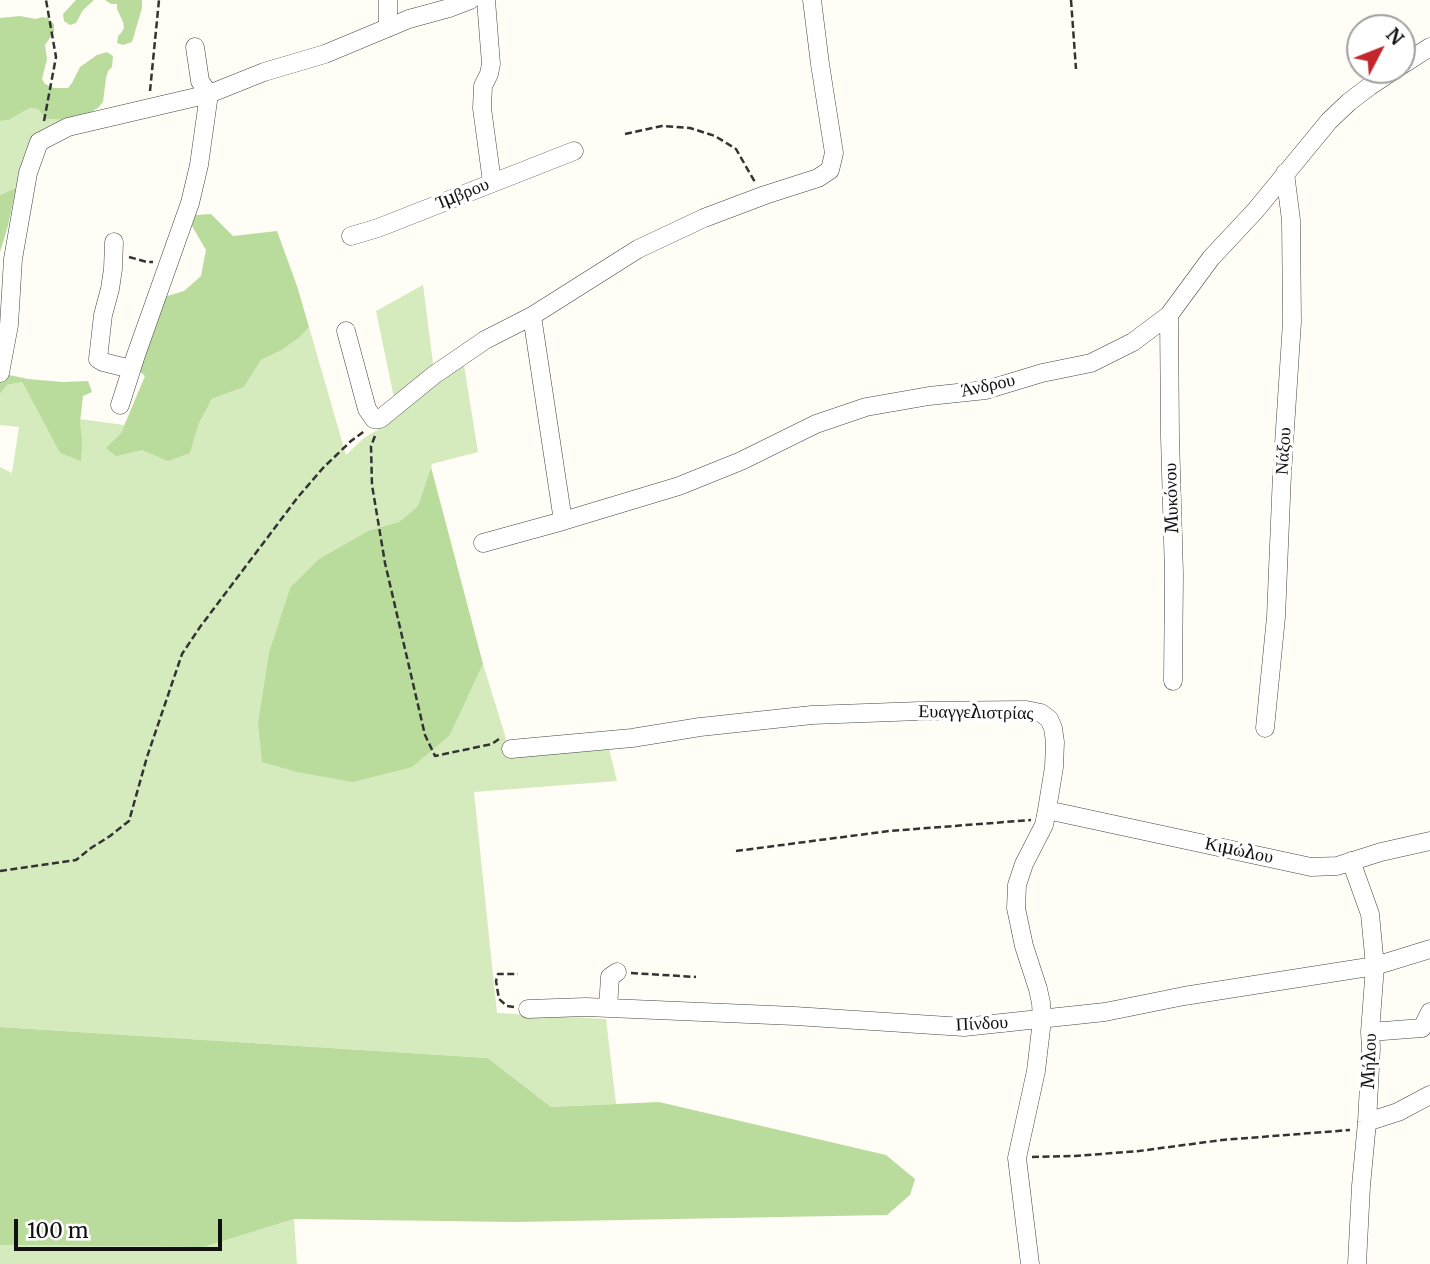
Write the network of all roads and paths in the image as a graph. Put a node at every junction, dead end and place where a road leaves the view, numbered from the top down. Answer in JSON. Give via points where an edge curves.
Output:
{"nodes":[{"id":1,"x":46,"y":0,"type":"edge"},
{"id":2,"x":159,"y":0,"type":"edge"},
{"id":3,"x":388,"y":0,"type":"edge"},
{"id":4,"x":470,"y":0,"type":"edge"},
{"id":5,"x":486,"y":0,"type":"edge"},
{"id":6,"x":812,"y":0,"type":"edge"},
{"id":7,"x":1071,"y":0,"type":"edge"},
{"id":8,"x":448,"y":4,"type":"edge"},
{"id":9,"x":388,"y":28,"type":"junction"},
{"id":10,"x":195,"y":47,"type":"dead end"},
{"id":11,"x":1076,"y":69,"type":"dead end"},
{"id":12,"x":1373,"y":84,"type":"edge"},
{"id":13,"x":209,"y":94,"type":"junction"},
{"id":14,"x":158,"y":106,"type":"junction"},
{"id":15,"x":625,"y":134,"type":"dead end"},
{"id":16,"x":39,"y":142,"type":"junction"},
{"id":17,"x":575,"y":151,"type":"dead end"},
{"id":18,"x":1285,"y":173,"type":"junction"},
{"id":19,"x":492,"y":182,"type":"junction"},
{"id":20,"x":762,"y":196,"type":"junction"},
{"id":21,"x":351,"y":236,"type":"dead end"},
{"id":22,"x":114,"y":250,"type":"joint"},
{"id":23,"x":170,"y":259,"type":"junction"},
{"id":24,"x":1169,"y":315,"type":"junction"},
{"id":25,"x":532,"y":316,"type":"junction"},
{"id":26,"x":346,"y":331,"type":"dead end"},
{"id":27,"x":131,"y":369,"type":"junction"},
{"id":28,"x":0,"y":373,"type":"edge"},
{"id":29,"x":120,"y":405,"type":"dead end"},
{"id":30,"x":380,"y":419,"type":"junction"},
{"id":31,"x":563,"y":521,"type":"junction"},
{"id":32,"x":483,"y":543,"type":"dead end"},
{"id":33,"x":1173,"y":681,"type":"dead end"},
{"id":34,"x":1265,"y":728,"type":"dead end"},
{"id":35,"x":511,"y":749,"type":"joint"},
{"id":36,"x":1045,"y":817,"type":"junction"},
{"id":37,"x":1430,"y":841,"type":"edge"},
{"id":38,"x":736,"y":851,"type":"dead end"},
{"id":39,"x":1351,"y":862,"type":"junction"},
{"id":40,"x":0,"y":871,"type":"edge"},
{"id":41,"x":1430,"y":949,"type":"edge"},
{"id":42,"x":1375,"y":967,"type":"junction"},
{"id":43,"x":617,"y":972,"type":"joint"},
{"id":44,"x":518,"y":974,"type":"dead end"},
{"id":45,"x":696,"y":977,"type":"dead end"},
{"id":46,"x":527,"y":1009,"type":"joint"},
{"id":47,"x":608,"y":1009,"type":"junction"},
{"id":48,"x":1430,"y":1012,"type":"edge"},
{"id":49,"x":1042,"y":1020,"type":"junction"},
{"id":50,"x":1370,"y":1032,"type":"junction"},
{"id":51,"x":1430,"y":1096,"type":"edge"},
{"id":52,"x":1367,"y":1125,"type":"junction"},
{"id":53,"x":1017,"y":1158,"type":"junction"},
{"id":54,"x":1030,"y":1264,"type":"edge"},
{"id":55,"x":1357,"y":1264,"type":"edge"}],
"edges":[{"from":1,"to":16,"type":"path","via":[[56,57]]},
{"from":2,"to":14,"type":"path","via":[[150,92]]},
{"from":3,"to":9,"type":"street"},
{"from":4,"to":8,"type":"street"},
{"from":5,"to":19,"type":"street","via":[[491,64],[482,108]]},
{"from":6,"to":20,"type":"street","via":[[834,153],[830,170]]},
{"from":7,"to":11,"type":"path"},
{"from":8,"to":9,"type":"street"},
{"from":9,"to":13,"type":"street"},
{"from":10,"to":13,"type":"street","via":[[200,80]]},
{"from":12,"to":18,"type":"street","name":"Άνδρου","via":[[1329,121]]},
{"from":13,"to":14,"type":"street"},
{"from":13,"to":23,"type":"street","via":[[199,166]]},
{"from":14,"to":16,"type":"street","via":[[68,127]]},
{"from":15,"to":20,"type":"path","via":[[662,126],[715,136],[736,149]]},
{"from":16,"to":28,"type":"street","via":[[28,173],[15,245]]},
{"from":17,"to":19,"type":"street","name":"Ίμβρου"},
{"from":18,"to":24,"type":"street","name":"Άνδρου","via":[[1211,258]]},
{"from":18,"to":34,"type":"street","name":"Νάξου","via":[[1293,322]]},
{"from":19,"to":21,"type":"street","name":"Ίμβρου"},
{"from":20,"to":25,"type":"street","via":[[638,249]]},
{"from":22,"to":23,"type":"path","via":[[148,262]]},
{"from":22,"to":27,"type":"street","via":[[98,359]]},
{"from":23,"to":27,"type":"street"},
{"from":24,"to":31,"type":"street","name":"Άνδρου","via":[[1133,342],[1091,363],[986,390],[866,407],[816,424],[679,485]]},
{"from":24,"to":33,"type":"street","name":"Μυκόνου"},
{"from":25,"to":30,"type":"street","via":[[485,340]]},
{"from":25,"to":31,"type":"street"},
{"from":26,"to":30,"type":"street","via":[[367,409],[374,419]]},
{"from":27,"to":29,"type":"street"},
{"from":30,"to":35,"type":"path","via":[[371,446],[372,485],[425,735],[435,756],[498,739],[505,739]]},
{"from":30,"to":40,"type":"path","via":[[351,441],[306,488],[182,654],[129,821],[76,860]]},
{"from":31,"to":32,"type":"street","name":"Άνδρου"},
{"from":35,"to":36,"type":"street","name":"Ευαγγελιστρίας","via":[[812,715],[1026,710],[1041,713],[1053,728],[1054,767]]},
{"from":36,"to":38,"type":"path"},
{"from":36,"to":39,"type":"street","name":"Κιμώλου","via":[[1311,867]]},
{"from":36,"to":49,"type":"street","name":"Ευαγγελιστρίας","via":[[1017,885],[1016,908]]},
{"from":37,"to":39,"type":"street","name":"Κιμώλου"},
{"from":39,"to":42,"type":"street","name":"Μήλου","via":[[1370,914]]},
{"from":41,"to":42,"type":"street","name":"Πίνδου"},
{"from":42,"to":49,"type":"street","name":"Πίνδου"},
{"from":42,"to":50,"type":"street","name":"Μήλου"},
{"from":43,"to":45,"type":"path"},
{"from":43,"to":47,"type":"street","via":[[610,977]]},
{"from":44,"to":46,"type":"path","via":[[498,974],[499,999],[507,1006]]},
{"from":46,"to":47,"type":"street","name":"Πίνδου"},
{"from":47,"to":49,"type":"street","name":"Πίνδου","via":[[964,1027]]},
{"from":48,"to":50,"type":"street","via":[[1422,1028]]},
{"from":49,"to":53,"type":"street","name":"Ευαγγελιστρίας"},
{"from":50,"to":52,"type":"street","name":"Μήλου"},
{"from":51,"to":52,"type":"street"},
{"from":52,"to":53,"type":"path","via":[[1139,1151]]},
{"from":52,"to":55,"type":"street","name":"Μήλου"},
{"from":53,"to":54,"type":"street","name":"Ευαγγελιστρίας"}]}
